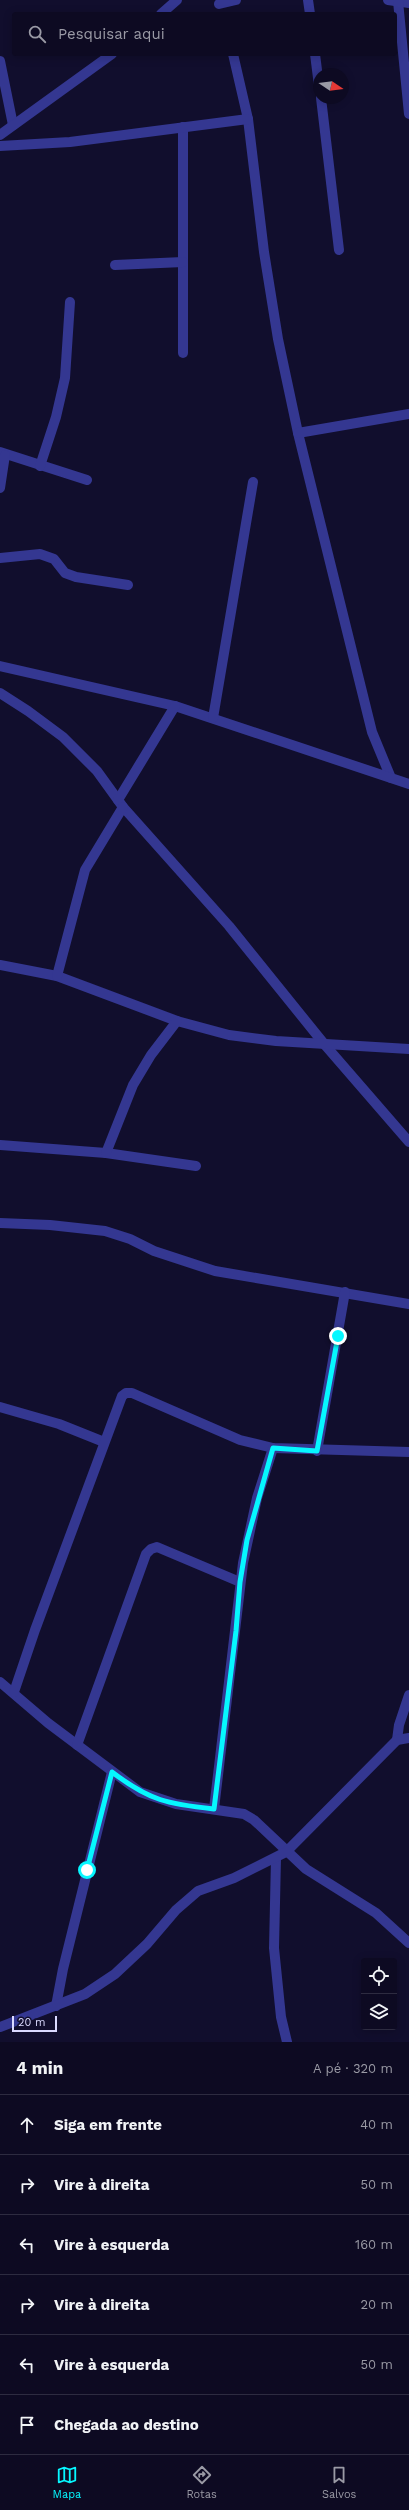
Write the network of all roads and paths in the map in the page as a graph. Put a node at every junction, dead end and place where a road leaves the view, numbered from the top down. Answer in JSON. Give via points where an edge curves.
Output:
{"nodes":[{"id":1,"x":177,"y":0,"type":"edge"},
{"id":2,"x":236,"y":0,"type":"edge"},
{"id":3,"x":308,"y":0,"type":"edge"},
{"id":4,"x":393,"y":1,"type":"edge"},
{"id":5,"x":218,"y":2,"type":"edge"},
{"id":6,"x":409,"y":3,"type":"edge"},
{"id":7,"x":163,"y":12,"type":"edge"},
{"id":8,"x":221,"y":12,"type":"edge"},
{"id":9,"x":310,"y":12,"type":"edge"},
{"id":10,"x":395,"y":12,"type":"edge"},
{"id":11,"x":397,"y":29,"type":"edge"},
{"id":12,"x":109,"y":56,"type":"edge"},
{"id":13,"x":233,"y":56,"type":"edge"},
{"id":14,"x":315,"y":56,"type":"edge"},
{"id":15,"x":0,"y":60,"type":"edge"},
{"id":16,"x":317,"y":68,"type":"edge"},
{"id":17,"x":322,"y":104,"type":"edge"},
{"id":18,"x":409,"y":114,"type":"edge"},
{"id":19,"x":248,"y":119,"type":"junction"},
{"id":20,"x":13,"y":125,"type":"junction"},
{"id":21,"x":183,"y":127,"type":"junction"},
{"id":22,"x":0,"y":135,"type":"edge"},
{"id":23,"x":0,"y":146,"type":"edge"},
{"id":24,"x":339,"y":250,"type":"dead end"},
{"id":25,"x":183,"y":262,"type":"junction"},
{"id":26,"x":115,"y":265,"type":"dead end"},
{"id":27,"x":70,"y":302,"type":"dead end"},
{"id":28,"x":183,"y":353,"type":"dead end"},
{"id":29,"x":409,"y":414,"type":"edge"},
{"id":30,"x":298,"y":433,"type":"junction"},
{"id":31,"x":3,"y":454,"type":"edge"},
{"id":32,"x":40,"y":466,"type":"junction"},
{"id":33,"x":87,"y":480,"type":"dead end"},
{"id":34,"x":253,"y":482,"type":"dead end"},
{"id":35,"x":0,"y":488,"type":"edge"},
{"id":36,"x":0,"y":558,"type":"edge"},
{"id":37,"x":128,"y":585,"type":"dead end"},
{"id":38,"x":0,"y":666,"type":"edge"},
{"id":39,"x":0,"y":694,"type":"edge"},
{"id":40,"x":175,"y":706,"type":"junction"},
{"id":41,"x":213,"y":718,"type":"junction"},
{"id":42,"x":391,"y":778,"type":"junction"},
{"id":43,"x":409,"y":784,"type":"edge"},
{"id":44,"x":121,"y":803,"type":"junction"},
{"id":45,"x":0,"y":964,"type":"edge"},
{"id":46,"x":57,"y":976,"type":"junction"},
{"id":47,"x":177,"y":1021,"type":"junction"},
{"id":48,"x":325,"y":1045,"type":"junction"},
{"id":49,"x":409,"y":1050,"type":"edge"},
{"id":50,"x":409,"y":1142,"type":"edge"},
{"id":51,"x":0,"y":1145,"type":"edge"},
{"id":52,"x":106,"y":1153,"type":"junction"},
{"id":53,"x":196,"y":1166,"type":"dead end"},
{"id":54,"x":0,"y":1224,"type":"edge"},
{"id":55,"x":345,"y":1292,"type":"junction"},
{"id":56,"x":409,"y":1304,"type":"edge"},
{"id":57,"x":0,"y":1407,"type":"edge"},
{"id":58,"x":104,"y":1442,"type":"junction"},
{"id":59,"x":273,"y":1448,"type":"junction"},
{"id":60,"x":317,"y":1451,"type":"junction"},
{"id":61,"x":409,"y":1452,"type":"edge"},
{"id":62,"x":240,"y":1582,"type":"junction"},
{"id":63,"x":0,"y":1682,"type":"edge"},
{"id":64,"x":14,"y":1692,"type":"junction"},
{"id":65,"x":409,"y":1695,"type":"edge"},
{"id":66,"x":409,"y":1738,"type":"edge"},
{"id":67,"x":397,"y":1740,"type":"junction"},
{"id":68,"x":77,"y":1745,"type":"junction"},
{"id":69,"x":112,"y":1772,"type":"junction"},
{"id":70,"x":214,"y":1809,"type":"junction"},
{"id":71,"x":286,"y":1852,"type":"junction"},
{"id":72,"x":276,"y":1858,"type":"junction"},
{"id":73,"x":409,"y":1943,"type":"edge"},
{"id":74,"x":56,"y":2006,"type":"junction"},
{"id":75,"x":0,"y":2027,"type":"edge"},
{"id":76,"x":287,"y":2042,"type":"edge"}],
"edges":[{"from":1,"to":7,"type":"street"},
{"from":2,"to":5,"type":"street"},
{"from":3,"to":9,"type":"street"},
{"from":4,"to":6,"type":"street"},
{"from":4,"to":10,"type":"street"},
{"from":5,"to":8,"type":"street"},
{"from":11,"to":18,"type":"street"},
{"from":12,"to":20,"type":"street"},
{"from":13,"to":19,"type":"street"},
{"from":14,"to":16,"type":"street"},
{"from":15,"to":20,"type":"street"},
{"from":17,"to":24,"type":"street"},
{"from":19,"to":21,"type":"street"},
{"from":19,"to":30,"type":"street","via":[[266,266]]},
{"from":20,"to":22,"type":"street"},
{"from":21,"to":23,"type":"street","via":[[70,142]]},
{"from":21,"to":25,"type":"street"},
{"from":25,"to":26,"type":"street"},
{"from":25,"to":28,"type":"street"},
{"from":27,"to":32,"type":"street","via":[[65,378],[56,417]]},
{"from":29,"to":30,"type":"street"},
{"from":30,"to":42,"type":"street","via":[[372,732]]},
{"from":31,"to":32,"type":"street"},
{"from":31,"to":35,"type":"street"},
{"from":32,"to":33,"type":"street"},
{"from":34,"to":41,"type":"street"},
{"from":36,"to":37,"type":"street","via":[[40,554],[54,559],[65,573],[76,577]]},
{"from":38,"to":40,"type":"street"},
{"from":39,"to":44,"type":"street","via":[[28,710],[63,737],[97,771]]},
{"from":40,"to":41,"type":"street"},
{"from":40,"to":44,"type":"street"},
{"from":41,"to":42,"type":"street"},
{"from":42,"to":43,"type":"street"},
{"from":44,"to":46,"type":"street","via":[[85,870]]},
{"from":44,"to":48,"type":"street","via":[[229,926]]},
{"from":45,"to":46,"type":"street"},
{"from":46,"to":47,"type":"street"},
{"from":47,"to":48,"type":"street","via":[[229,1035]]},
{"from":47,"to":52,"type":"street","via":[[133,1084]]},
{"from":48,"to":49,"type":"street"},
{"from":48,"to":50,"type":"street"},
{"from":51,"to":52,"type":"street"},
{"from":52,"to":53,"type":"street"},
{"from":54,"to":55,"type":"street","via":[[50,1225],[105,1231],[130,1239],[154,1251],[215,1271]]},
{"from":55,"to":56,"type":"street"},
{"from":55,"to":60,"type":"street"},
{"from":57,"to":58,"type":"street","via":[[59,1424]]},
{"from":58,"to":59,"type":"street","via":[[122,1396],[132,1393],[240,1440]]},
{"from":58,"to":64,"type":"street"},
{"from":59,"to":60,"type":"street"},
{"from":59,"to":62,"type":"street","via":[[249,1533]]},
{"from":60,"to":61,"type":"street"},
{"from":62,"to":68,"type":"street","via":[[157,1547],[151,1549],[146,1554],[134,1585]]},
{"from":62,"to":70,"type":"street"},
{"from":63,"to":64,"type":"street"},
{"from":64,"to":68,"type":"street","via":[[28,1707]]},
{"from":65,"to":67,"type":"street"},
{"from":66,"to":67,"type":"street"},
{"from":67,"to":71,"type":"street"},
{"from":68,"to":69,"type":"street"},
{"from":69,"to":70,"type":"street","via":[[140,1792],[159,1800]]},
{"from":69,"to":74,"type":"street","via":[[63,1968]]},
{"from":70,"to":71,"type":"street","via":[[244,1814],[254,1820]]},
{"from":71,"to":72,"type":"street"},
{"from":71,"to":73,"type":"street","via":[[306,1869],[376,1913]]},
{"from":72,"to":74,"type":"street","via":[[198,1891],[176,1910],[147,1944],[116,1974],[86,1994]]},
{"from":72,"to":76,"type":"street","via":[[274,1948],[281,2017]]},
{"from":74,"to":75,"type":"street"}]}
